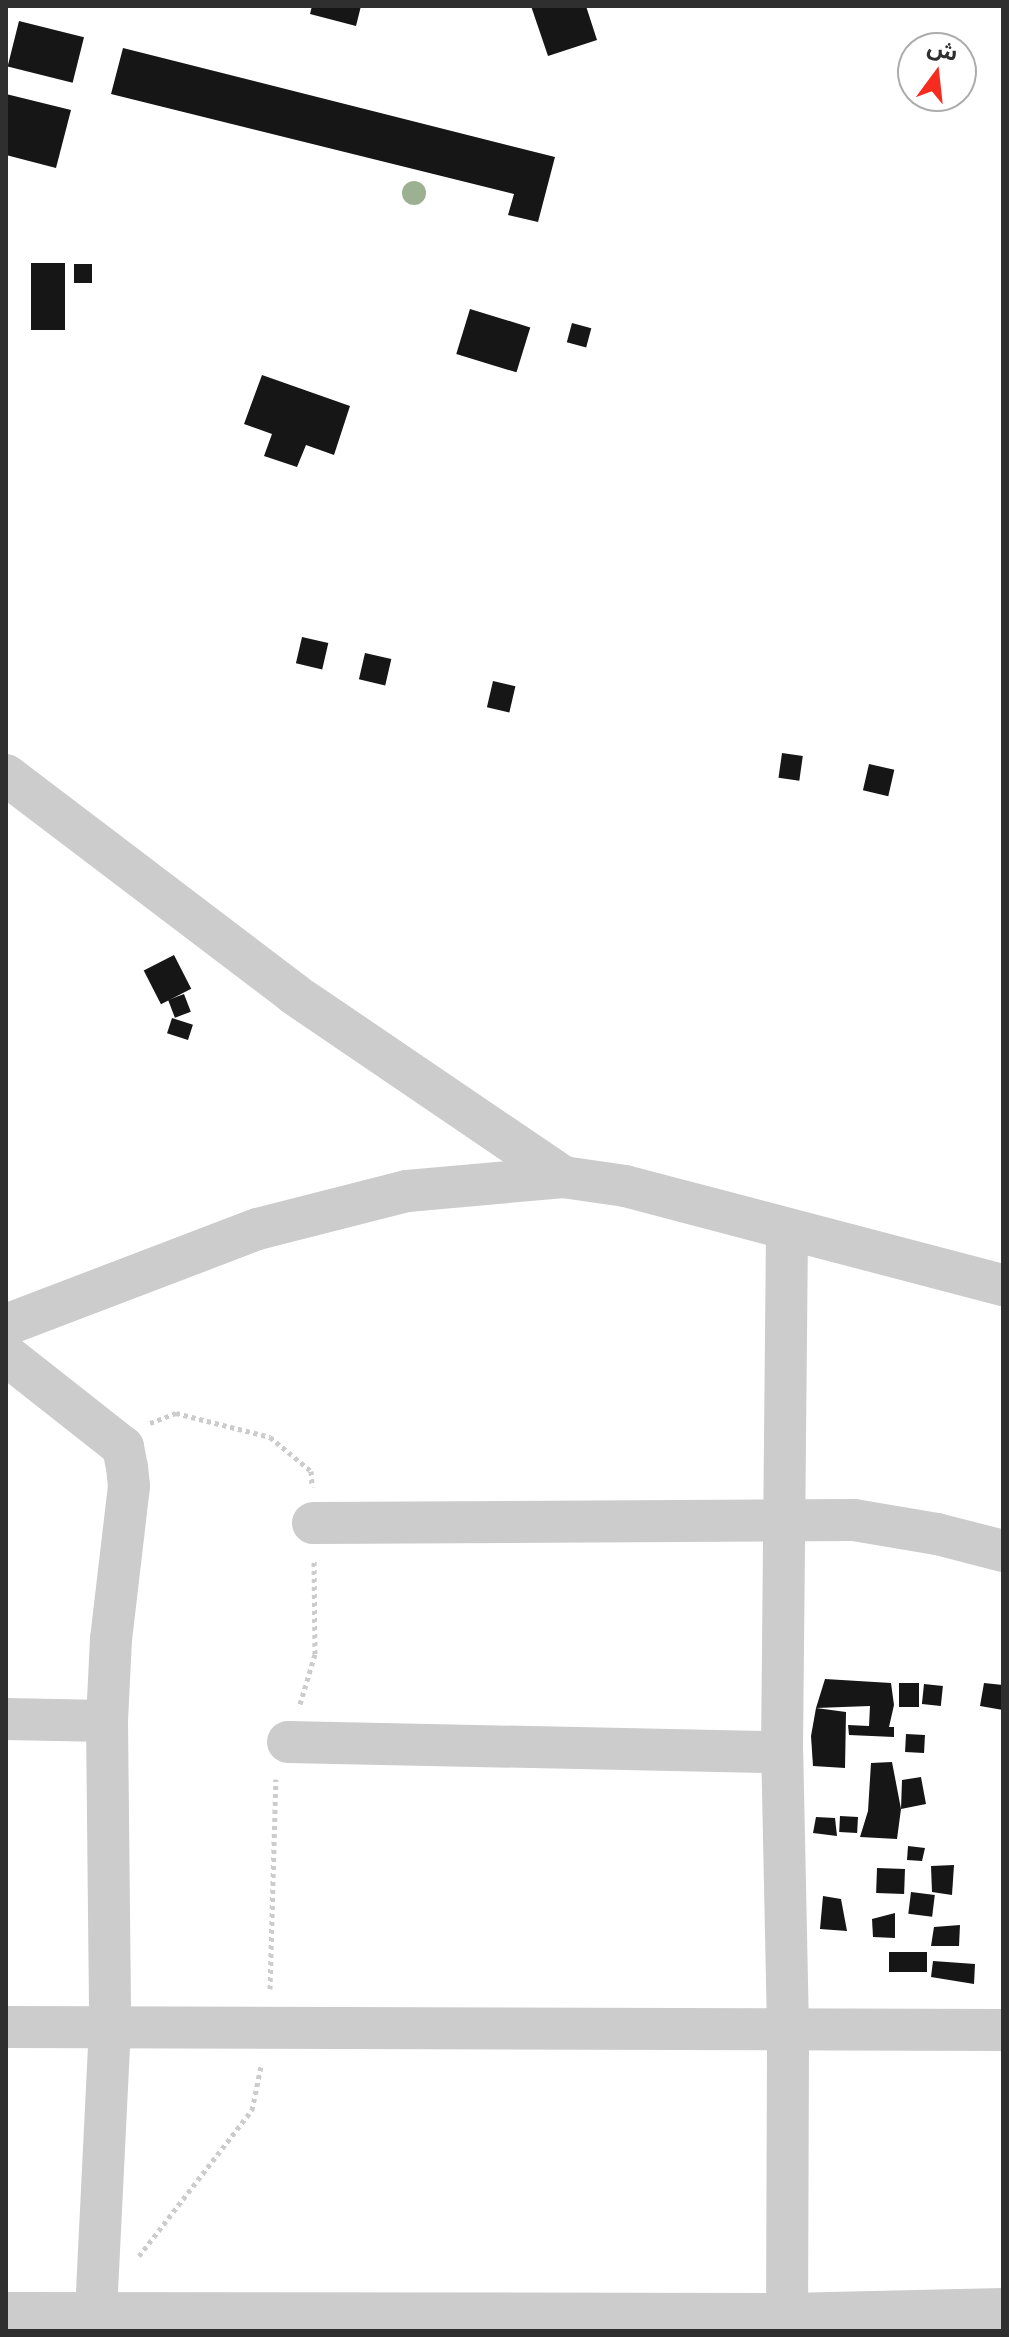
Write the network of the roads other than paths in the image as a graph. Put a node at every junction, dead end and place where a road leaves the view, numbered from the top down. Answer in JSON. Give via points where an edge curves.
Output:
{"nodes":[{"id":1,"x":6,"y":775,"type":"edge"},
{"id":2,"x":563,"y":1177,"type":"junction"},
{"id":3,"x":787,"y":1229,"type":"junction"},
{"id":4,"x":1003,"y":1285,"type":"edge"},
{"id":5,"x":6,"y":1325,"type":"edge"},
{"id":6,"x":6,"y":1355,"type":"edge"},
{"id":7,"x":783,"y":1520,"type":"junction"},
{"id":8,"x":313,"y":1523,"type":"road end"},
{"id":9,"x":1003,"y":1551,"type":"edge"},
{"id":10,"x":6,"y":1719,"type":"edge"},
{"id":11,"x":107,"y":1721,"type":"junction"},
{"id":12,"x":288,"y":1742,"type":"road end"},
{"id":13,"x":782,"y":1752,"type":"junction"},
{"id":14,"x":110,"y":2026,"type":"junction"},
{"id":15,"x":6,"y":2027,"type":"edge"},
{"id":16,"x":788,"y":2029,"type":"junction"},
{"id":17,"x":1003,"y":2030,"type":"edge"},
{"id":18,"x":1003,"y":2309,"type":"edge"},
{"id":19,"x":96,"y":2312,"type":"junction"},
{"id":20,"x":6,"y":2313,"type":"edge"},
{"id":21,"x":787,"y":2322,"type":"edge"}],
"edges":[{"from":1,"to":2,"type":"street","via":[[294,994]]},
{"from":2,"to":3,"type":"street","via":[[625,1186]]},
{"from":2,"to":5,"type":"street","via":[[407,1191],[258,1229]]},
{"from":3,"to":4,"type":"street"},
{"from":3,"to":7,"type":"street"},
{"from":6,"to":11,"type":"street","via":[[123,1447],[129,1486]]},
{"from":7,"to":8,"type":"street"},
{"from":7,"to":9,"type":"street","via":[[854,1520]]},
{"from":7,"to":13,"type":"street"},
{"from":10,"to":11,"type":"street"},
{"from":11,"to":14,"type":"street"},
{"from":12,"to":13,"type":"street"},
{"from":13,"to":16,"type":"street"},
{"from":14,"to":15,"type":"street"},
{"from":14,"to":16,"type":"street"},
{"from":14,"to":19,"type":"street"},
{"from":16,"to":17,"type":"street"},
{"from":16,"to":21,"type":"street"},
{"from":18,"to":21,"type":"street"},
{"from":19,"to":20,"type":"street"},
{"from":19,"to":21,"type":"street"}]}
